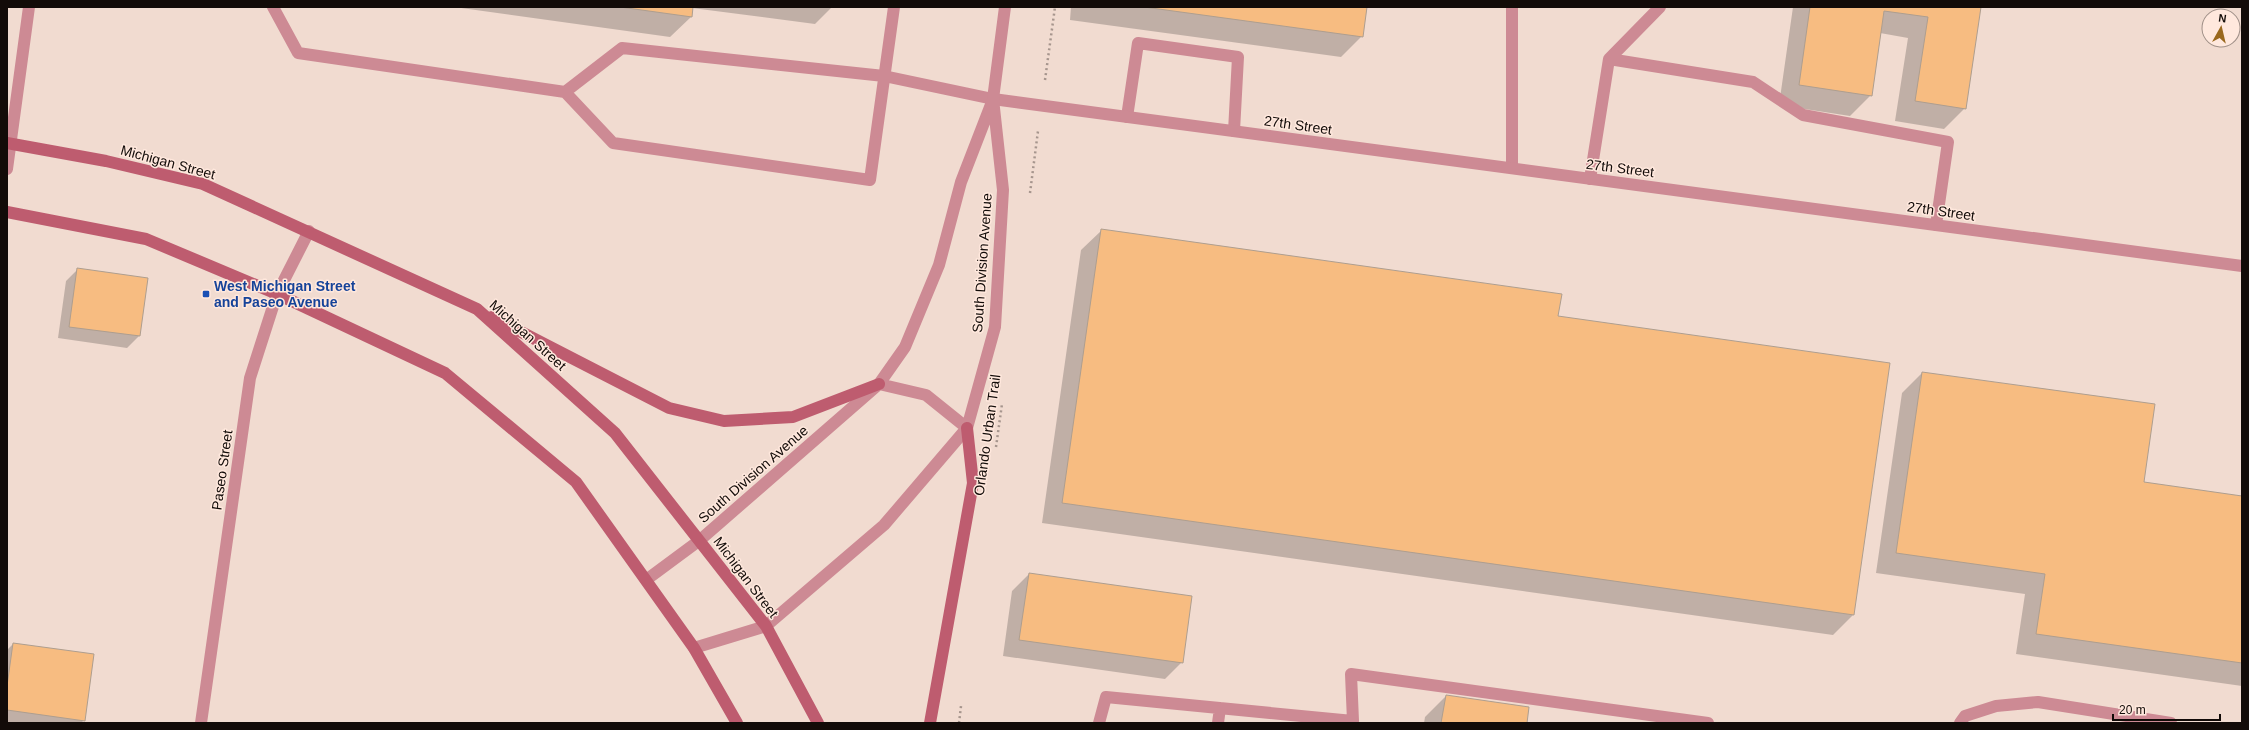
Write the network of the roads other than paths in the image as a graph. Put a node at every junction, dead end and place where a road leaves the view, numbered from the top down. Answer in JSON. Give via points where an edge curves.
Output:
{"nodes":[{"id":1,"x":29,"y":7,"type":"edge"},
{"id":2,"x":274,"y":7,"type":"edge"},
{"id":3,"x":894,"y":7,"type":"edge"},
{"id":4,"x":1005,"y":7,"type":"edge"},
{"id":5,"x":1512,"y":7,"type":"edge"},
{"id":6,"x":1660,"y":7,"type":"edge"},
{"id":7,"x":1609,"y":59,"type":"junction"},
{"id":8,"x":884,"y":76,"type":"junction"},
{"id":9,"x":565,"y":92,"type":"junction"},
{"id":10,"x":993,"y":99,"type":"junction"},
{"id":11,"x":1127,"y":117,"type":"junction"},
{"id":12,"x":1234,"y":131,"type":"junction"},
{"id":13,"x":8,"y":143,"type":"edge"},
{"id":14,"x":1512,"y":168,"type":"junction"},
{"id":15,"x":7,"y":169,"type":"edge"},
{"id":16,"x":1590,"y":179,"type":"junction"},
{"id":17,"x":7,"y":212,"type":"edge"},
{"id":18,"x":1936,"y":225,"type":"junction"},
{"id":19,"x":309,"y":232,"type":"junction"},
{"id":20,"x":2242,"y":266,"type":"edge"},
{"id":21,"x":277,"y":294,"type":"junction"},
{"id":22,"x":477,"y":309,"type":"junction"},
{"id":23,"x":879,"y":384,"type":"junction"},
{"id":24,"x":967,"y":428,"type":"junction"},
{"id":25,"x":700,"y":540,"type":"junction"},
{"id":26,"x":646,"y":580,"type":"junction"},
{"id":27,"x":766,"y":626,"type":"junction"},
{"id":28,"x":694,"y":648,"type":"junction"},
{"id":29,"x":1220,"y":708,"type":"junction"},
{"id":30,"x":201,"y":723,"type":"edge"},
{"id":31,"x":737,"y":723,"type":"edge"},
{"id":32,"x":818,"y":723,"type":"edge"},
{"id":33,"x":930,"y":723,"type":"edge"},
{"id":34,"x":1099,"y":723,"type":"edge"},
{"id":35,"x":1218,"y":723,"type":"edge"},
{"id":36,"x":1708,"y":723,"type":"edge"},
{"id":37,"x":1960,"y":723,"type":"edge"},
{"id":38,"x":2171,"y":723,"type":"edge"}],
"edges":[{"from":1,"to":13,"type":"street"},
{"from":2,"to":9,"type":"street","via":[[298,53]]},
{"from":3,"to":8,"type":"street"},
{"from":4,"to":10,"type":"street","name":"South Division Avenue"},
{"from":5,"to":14,"type":"street"},
{"from":6,"to":7,"type":"street"},
{"from":7,"to":16,"type":"street"},
{"from":7,"to":18,"type":"street","via":[[1753,82],[1803,115],[1948,142]]},
{"from":8,"to":9,"type":"street","name":"27th Street","via":[[622,48]]},
{"from":8,"to":9,"type":"street","via":[[870,180],[613,142]]},
{"from":8,"to":10,"type":"street","name":"27th Street"},
{"from":10,"to":11,"type":"street","name":"27th Street"},
{"from":10,"to":23,"type":"street","name":"South Division Avenue","via":[[961,182],[939,265],[905,346]]},
{"from":10,"to":24,"type":"street","name":"South Division Avenue","via":[[1003,190],[995,327]]},
{"from":11,"to":12,"type":"street","name":"27th Street"},
{"from":11,"to":12,"type":"street","via":[[1138,43],[1238,57]]},
{"from":12,"to":14,"type":"street","name":"27th Street"},
{"from":13,"to":15,"type":"street"},
{"from":13,"to":19,"type":"main road","name":"Michigan Street","via":[[106,161],[203,184]]},
{"from":14,"to":16,"type":"street","name":"27th Street"},
{"from":16,"to":18,"type":"street","name":"27th Street"},
{"from":17,"to":21,"type":"main road","via":[[146,239]]},
{"from":18,"to":20,"type":"street","name":"27th Street"},
{"from":19,"to":21,"type":"street","name":"Paseo Street"},
{"from":19,"to":22,"type":"main road","name":"Michigan Street"},
{"from":21,"to":26,"type":"main road","via":[[445,373],[576,482]]},
{"from":21,"to":30,"type":"street","name":"Paseo Street","via":[[250,378]]},
{"from":22,"to":23,"type":"main road","via":[[669,408],[724,421],[793,417]]},
{"from":22,"to":25,"type":"main road","name":"Michigan Street","via":[[615,433]]},
{"from":23,"to":24,"type":"street","via":[[926,395]]},
{"from":23,"to":25,"type":"street","name":"South Division Avenue"},
{"from":24,"to":27,"type":"street","name":"South Division Avenue","via":[[884,525]]},
{"from":24,"to":33,"type":"main road","via":[[973,483]]},
{"from":25,"to":26,"type":"street","name":"South Division Avenue"},
{"from":25,"to":27,"type":"main road","name":"Michigan Street"},
{"from":26,"to":28,"type":"main road"},
{"from":27,"to":28,"type":"street","name":"South Division Avenue"},
{"from":27,"to":32,"type":"main road","name":"Michigan Street"},
{"from":28,"to":31,"type":"main road"},
{"from":29,"to":34,"type":"street","via":[[1106,697]]},
{"from":29,"to":35,"type":"street"},
{"from":29,"to":36,"type":"street","via":[[1353,721],[1351,674]]},
{"from":37,"to":38,"type":"street","via":[[1965,716],[1996,706],[2038,702]]}]}
